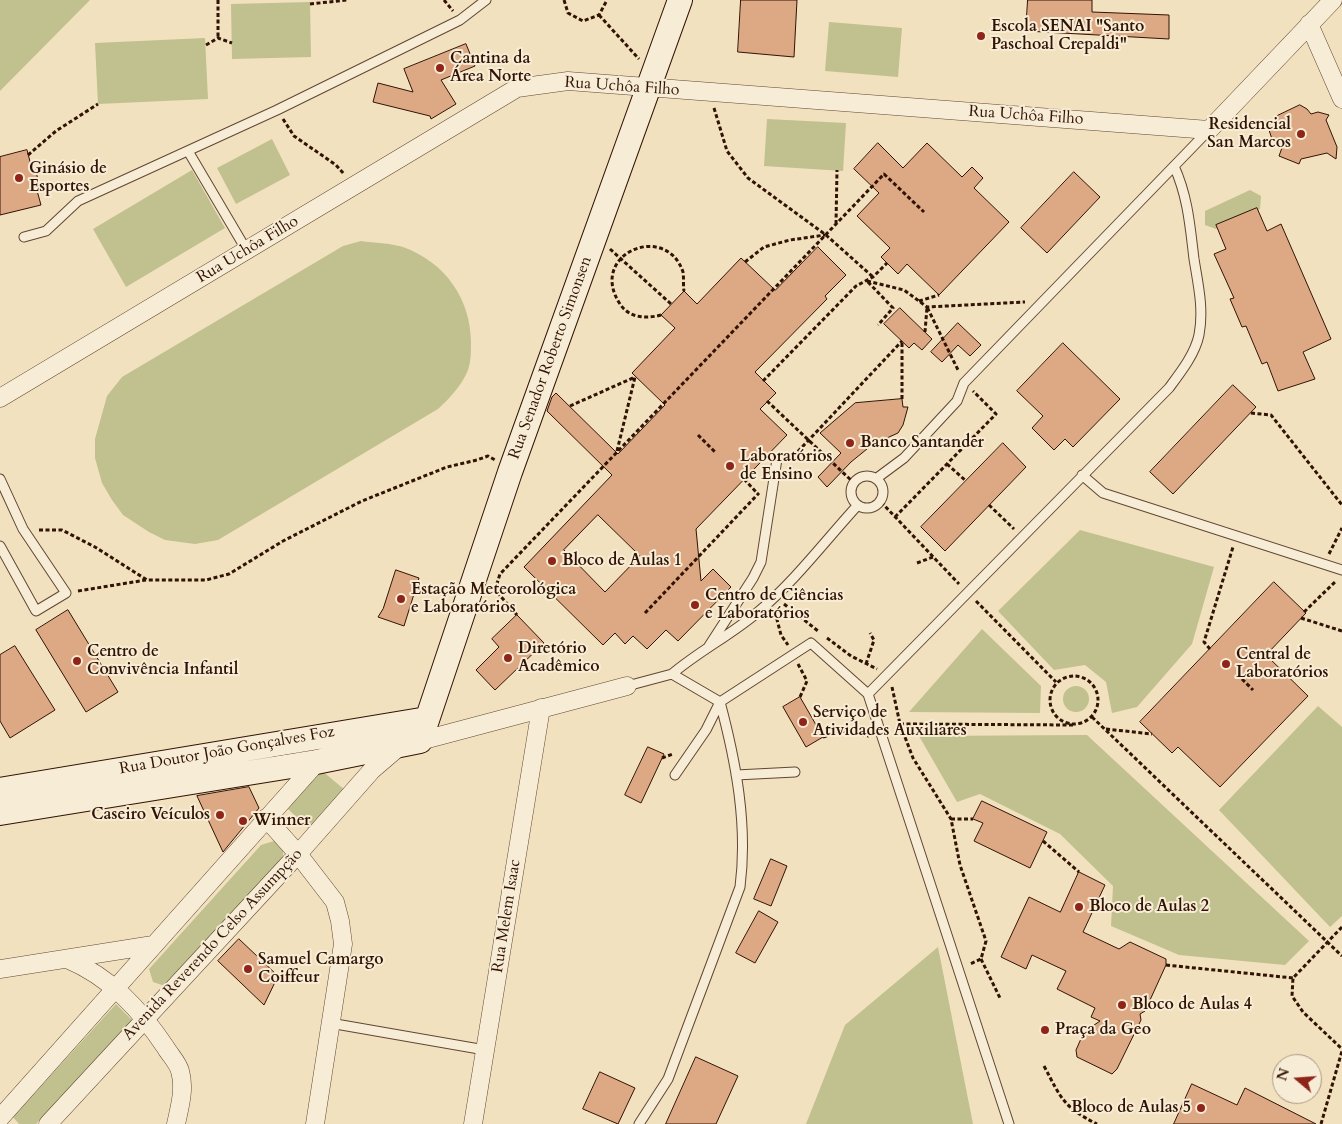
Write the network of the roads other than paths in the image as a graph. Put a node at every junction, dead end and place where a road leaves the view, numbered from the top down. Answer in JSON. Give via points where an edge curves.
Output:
{"nodes":[{"id":1,"x":486,"y":0,"type":"edge"},
{"id":2,"x":680,"y":0,"type":"edge"},
{"id":3,"x":1333,"y":0,"type":"edge"},
{"id":4,"x":1309,"y":24,"type":"junction"},
{"id":5,"x":650,"y":81,"type":"junction"},
{"id":6,"x":1342,"y":99,"type":"edge"},
{"id":7,"x":1209,"y":130,"type":"junction"},
{"id":8,"x":188,"y":151,"type":"junction"},
{"id":9,"x":1174,"y":166,"type":"junction"},
{"id":10,"x":24,"y":237,"type":"dead end"},
{"id":11,"x":247,"y":251,"type":"junction"},
{"id":12,"x":0,"y":398,"type":"edge"},
{"id":13,"x":777,"y":459,"type":"dead end"},
{"id":14,"x":1082,"y":475,"type":"junction"},
{"id":15,"x":877,"y":478,"type":"junction"},
{"id":16,"x":0,"y":480,"type":"edge"},
{"id":17,"x":857,"y":506,"type":"junction"},
{"id":18,"x":0,"y":546,"type":"edge"},
{"id":19,"x":1342,"y":570,"type":"edge"},
{"id":20,"x":708,"y":648,"type":"junction"},
{"id":21,"x":672,"y":674,"type":"junction"},
{"id":22,"x":627,"y":686,"type":"joint"},
{"id":23,"x":868,"y":694,"type":"junction"},
{"id":24,"x":720,"y":702,"type":"junction"},
{"id":25,"x":541,"y":708,"type":"junction"},
{"id":26,"x":359,"y":729,"type":"junction"},
{"id":27,"x":416,"y":735,"type":"junction"},
{"id":28,"x":316,"y":762,"type":"junction"},
{"id":29,"x":796,"y":772,"type":"dead end"},
{"id":30,"x":674,"y":775,"type":"dead end"},
{"id":31,"x":736,"y":775,"type":"junction"},
{"id":32,"x":0,"y":790,"type":"edge"},
{"id":33,"x":0,"y":813,"type":"edge"},
{"id":34,"x":266,"y":818,"type":"junction"},
{"id":35,"x":298,"y":854,"type":"junction"},
{"id":36,"x":153,"y":946,"type":"junction"},
{"id":37,"x":67,"y":959,"type":"junction"},
{"id":38,"x":0,"y":969,"type":"edge"},
{"id":39,"x":115,"y":988,"type":"junction"},
{"id":40,"x":146,"y":1018,"type":"junction"},
{"id":41,"x":330,"y":1023,"type":"junction"},
{"id":42,"x":485,"y":1050,"type":"junction"},
{"id":43,"x":0,"y":1118,"type":"edge"},
{"id":44,"x":48,"y":1124,"type":"edge"},
{"id":45,"x":176,"y":1124,"type":"edge"},
{"id":46,"x":314,"y":1124,"type":"edge"},
{"id":47,"x":473,"y":1124,"type":"edge"},
{"id":48,"x":639,"y":1124,"type":"edge"},
{"id":49,"x":1009,"y":1124,"type":"edge"}],
"edges":[{"from":1,"to":8,"type":"lane","via":[[460,20]]},
{"from":2,"to":5,"type":"street","name":"Rua Senador Roberto Simonsen"},
{"from":3,"to":4,"type":"street"},
{"from":4,"to":6,"type":"street"},
{"from":4,"to":7,"type":"street"},
{"from":5,"to":7,"type":"street","name":"Rua Uchôa Filho","via":[[711,93]]},
{"from":5,"to":11,"type":"street","name":"Rua Uchôa Filho","via":[[568,81],[517,88]]},
{"from":5,"to":27,"type":"street","name":"Rua Senador Roberto Simonsen"},
{"from":7,"to":9,"type":"lane"},
{"from":8,"to":10,"type":"lane","via":[[78,201],[46,231]]},
{"from":8,"to":11,"type":"lane"},
{"from":9,"to":14,"type":"lane","via":[[1190,212],[1201,308],[1199,336],[1169,388]]},
{"from":9,"to":15,"type":"lane","via":[[964,383],[957,401],[904,458]]},
{"from":11,"to":12,"type":"street","name":"Rua Uchôa Filho"},
{"from":13,"to":20,"type":"lane","via":[[760,562]]},
{"from":14,"to":19,"type":"lane","via":[[1102,492]]},
{"from":14,"to":23,"type":"lane"},
{"from":15,"to":17,"type":"lane","via":[[864,475],[853,482],[850,495]]},
{"from":15,"to":17,"type":"lane","via":[[884,489],[881,502],[870,509]]},
{"from":16,"to":18,"type":"lane","via":[[23,529],[66,593],[36,611]]},
{"from":17,"to":20,"type":"lane","via":[[772,599],[723,640]]},
{"from":20,"to":21,"type":"lane"},
{"from":21,"to":22,"type":"lane"},
{"from":21,"to":24,"type":"lane"},
{"from":22,"to":25,"type":"street"},
{"from":23,"to":24,"type":"lane","via":[[812,643]]},
{"from":23,"to":49,"type":"lane"},
{"from":24,"to":30,"type":"lane","via":[[706,730]]},
{"from":24,"to":31,"type":"lane"},
{"from":25,"to":27,"type":"street","via":[[451,732]]},
{"from":25,"to":42,"type":"street","name":"Rua Melem Isaac"},
{"from":26,"to":27,"type":"street","name":"Rua Doutor João Gonçalves Foz"},
{"from":26,"to":28,"type":"street"},
{"from":26,"to":32,"type":"street","name":"Rua Doutor João Gonçalves Foz"},
{"from":27,"to":28,"type":"street","name":"Rua Doutor João Gonçalves Foz"},
{"from":27,"to":35,"type":"street","name":"Avenida Reverendo Celso Assumpção","via":[[372,770]]},
{"from":28,"to":33,"type":"street","name":"Rua Doutor João Gonçalves Foz"},
{"from":28,"to":34,"type":"street"},
{"from":29,"to":31,"type":"lane"},
{"from":31,"to":48,"type":"lane","via":[[744,855],[740,887],[668,1079]]},
{"from":34,"to":35,"type":"street"},
{"from":34,"to":36,"type":"street"},
{"from":35,"to":40,"type":"street","name":"Avenida Reverendo Celso Assumpção"},
{"from":35,"to":41,"type":"street","via":[[335,902],[340,920],[343,944]]},
{"from":36,"to":37,"type":"street"},
{"from":36,"to":39,"type":"street"},
{"from":37,"to":38,"type":"street"},
{"from":37,"to":39,"type":"street","via":[[88,968]]},
{"from":39,"to":40,"type":"street"},
{"from":39,"to":43,"type":"street"},
{"from":40,"to":44,"type":"street","name":"Avenida Reverendo Celso Assumpção"},
{"from":40,"to":45,"type":"street","via":[[180,1069],[183,1092]]},
{"from":41,"to":42,"type":"lane"},
{"from":41,"to":46,"type":"street"},
{"from":42,"to":47,"type":"street","name":"Rua Melem Isaac"}]}
